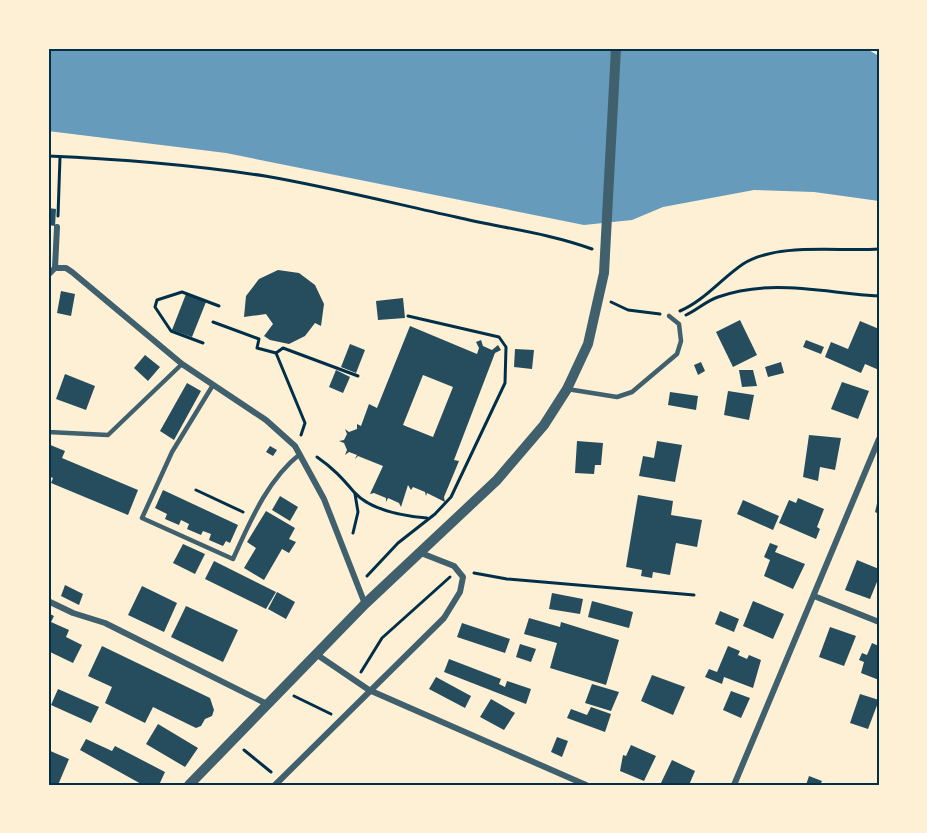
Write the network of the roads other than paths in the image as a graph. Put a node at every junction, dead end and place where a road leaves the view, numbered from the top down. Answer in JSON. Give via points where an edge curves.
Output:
{"nodes":[{"id":1,"x":616,"y":48,"type":"edge"},
{"id":2,"x":57,"y":227,"type":"road end"},
{"id":3,"x":55,"y":268,"type":"junction"},
{"id":4,"x":48,"y":275,"type":"edge"},
{"id":5,"x":669,"y":316,"type":"road end"},
{"id":6,"x":182,"y":364,"type":"junction"},
{"id":7,"x":213,"y":385,"type":"junction"},
{"id":8,"x":567,"y":389,"type":"junction"},
{"id":9,"x":48,"y":432,"type":"edge"},
{"id":10,"x":879,"y":440,"type":"edge"},
{"id":11,"x":300,"y":454,"type":"junction"},
{"id":12,"x":421,"y":553,"type":"junction"},
{"id":13,"x":814,"y":596,"type":"junction"},
{"id":14,"x":48,"y":601,"type":"edge"},
{"id":15,"x":365,"y":604,"type":"junction"},
{"id":16,"x":879,"y":622,"type":"edge"},
{"id":17,"x":316,"y":654,"type":"junction"},
{"id":18,"x":369,"y":690,"type":"junction"},
{"id":19,"x":267,"y":704,"type":"junction"},
{"id":20,"x":189,"y":785,"type":"edge"},
{"id":21,"x":275,"y":785,"type":"edge"},
{"id":22,"x":586,"y":785,"type":"edge"},
{"id":23,"x":734,"y":785,"type":"edge"}],
"edges":[{"from":1,"to":8,"type":"street","via":[[600,297],[588,344]]},
{"from":2,"to":3,"type":"street"},
{"from":3,"to":4,"type":"street"},
{"from":3,"to":6,"type":"street","via":[[72,272]]},
{"from":5,"to":8,"type":"lane","via":[[676,320],[682,336],[677,354],[632,392],[617,397]]},
{"from":6,"to":7,"type":"street"},
{"from":6,"to":9,"type":"lane","via":[[108,435]]},
{"from":7,"to":11,"type":"street","via":[[266,420]]},
{"from":7,"to":11,"type":"lane","via":[[172,452],[142,518],[233,559],[284,466]]},
{"from":8,"to":12,"type":"street","via":[[522,452]]},
{"from":10,"to":13,"type":"street"},
{"from":11,"to":15,"type":"street","via":[[324,499]]},
{"from":12,"to":15,"type":"street"},
{"from":12,"to":18,"type":"street","via":[[456,570],[463,578],[460,592],[444,618]]},
{"from":13,"to":16,"type":"street"},
{"from":13,"to":23,"type":"street"},
{"from":14,"to":19,"type":"street","via":[[105,623]]},
{"from":15,"to":17,"type":"street"},
{"from":17,"to":18,"type":"street"},
{"from":17,"to":19,"type":"street"},
{"from":18,"to":21,"type":"street"},
{"from":18,"to":22,"type":"street"},
{"from":19,"to":20,"type":"street"}]}
